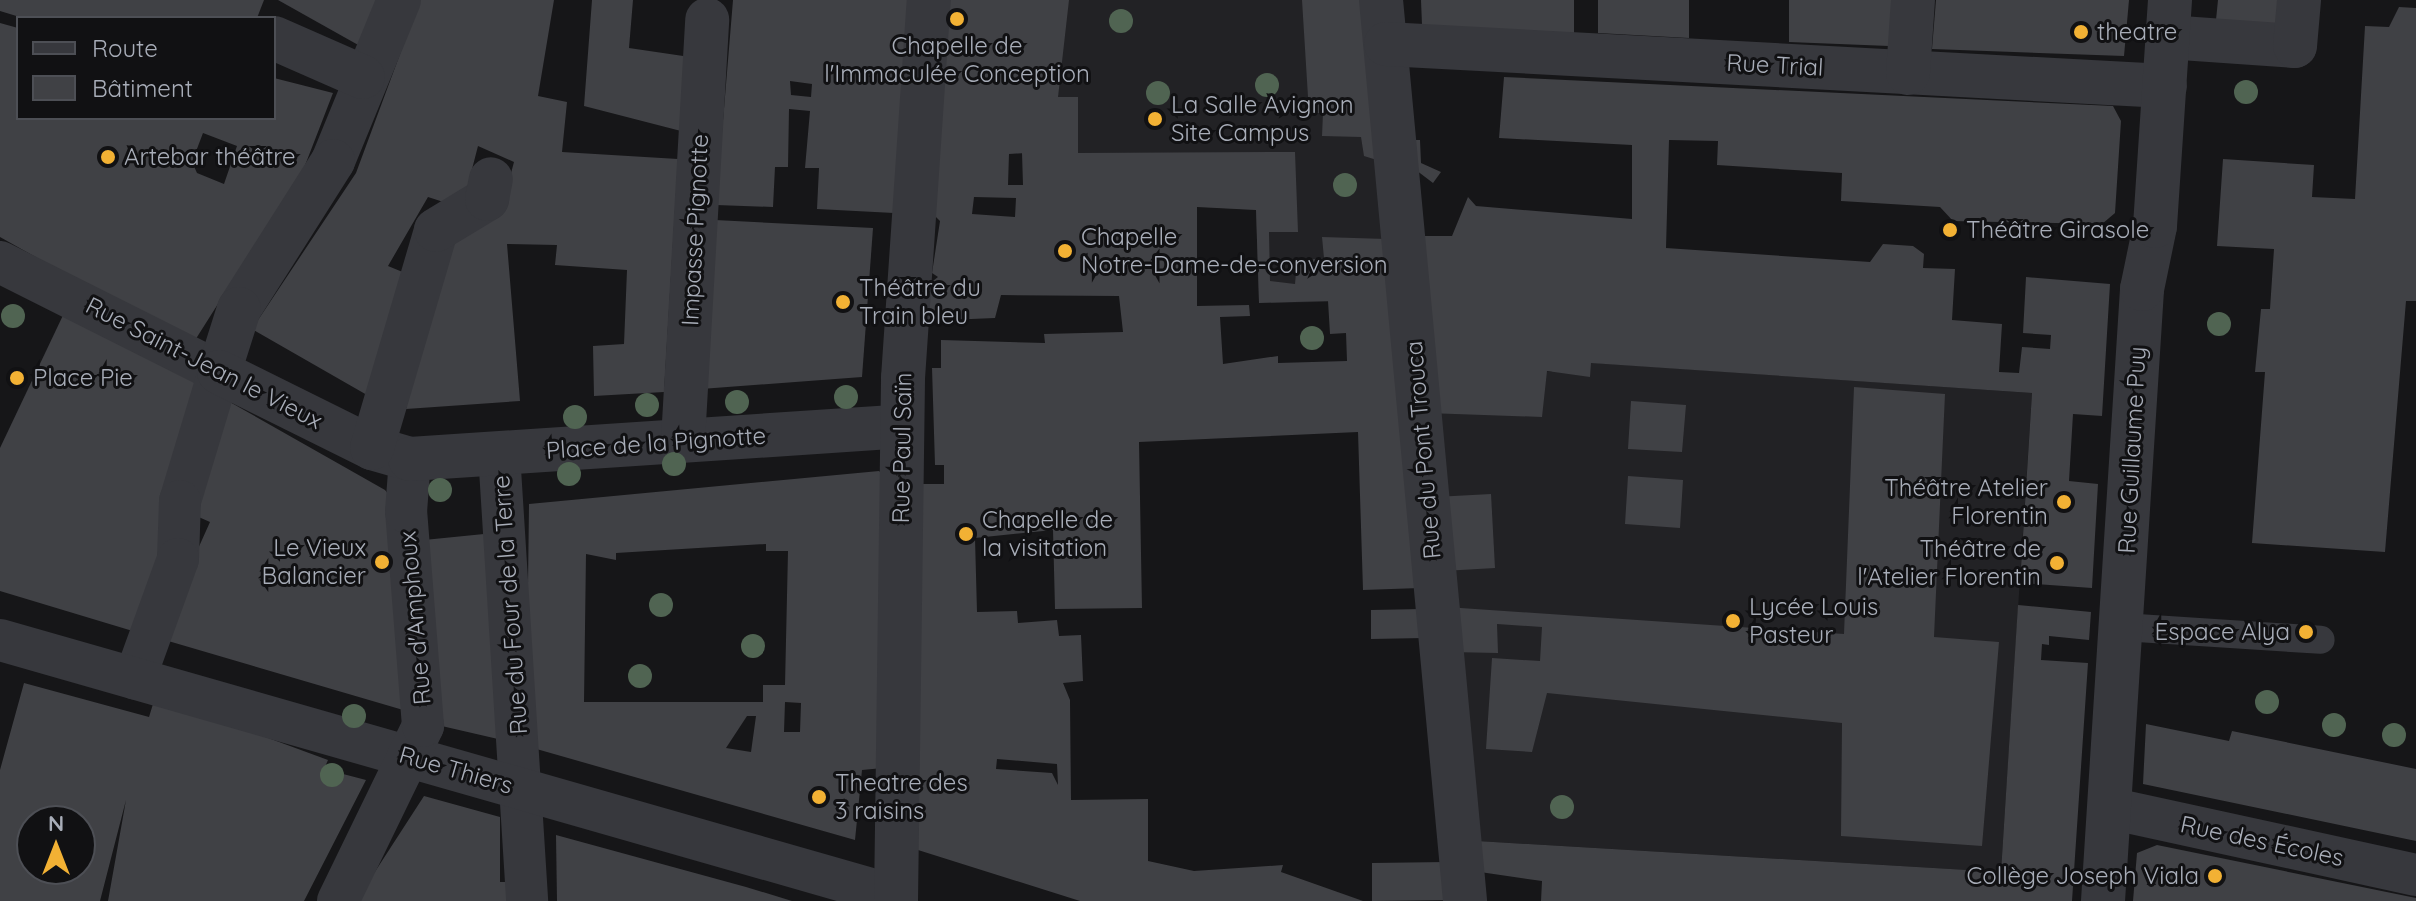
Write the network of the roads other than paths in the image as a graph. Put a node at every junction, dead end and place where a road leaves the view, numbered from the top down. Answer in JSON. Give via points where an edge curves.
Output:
{"nodes":[{"id":1,"x":399,"y":0,"type":"edge"},
{"id":2,"x":929,"y":0,"type":"edge"},
{"id":3,"x":1381,"y":0,"type":"edge"},
{"id":4,"x":1913,"y":0,"type":"edge"},
{"id":5,"x":2299,"y":0,"type":"edge"},
{"id":6,"x":2168,"y":19,"type":"edge"},
{"id":7,"x":707,"y":20,"type":"dead end"},
{"id":8,"x":276,"y":39,"type":"edge"},
{"id":9,"x":1386,"y":44,"type":"junction"},
{"id":10,"x":1908,"y":73,"type":"junction"},
{"id":11,"x":363,"y":77,"type":"junction"},
{"id":12,"x":2165,"y":86,"type":"junction"},
{"id":13,"x":491,"y":179,"type":"dead end"},
{"id":14,"x":0,"y":262,"type":"edge"},
{"id":15,"x":219,"y":372,"type":"junction"},
{"id":16,"x":901,"y":426,"type":"junction"},
{"id":17,"x":683,"y":440,"type":"junction"},
{"id":18,"x":499,"y":453,"type":"junction"},
{"id":19,"x":391,"y":454,"type":"junction"},
{"id":20,"x":2122,"y":627,"type":"junction"},
{"id":21,"x":0,"y":640,"type":"edge"},
{"id":22,"x":2321,"y":640,"type":"dead end"},
{"id":23,"x":135,"y":678,"type":"junction"},
{"id":24,"x":411,"y":757,"type":"junction"},
{"id":25,"x":519,"y":788,"type":"junction"},
{"id":26,"x":2109,"y":808,"type":"junction"},
{"id":27,"x":2416,"y":875,"type":"edge"},
{"id":28,"x":901,"y":899,"type":"edge"},
{"id":29,"x":338,"y":901,"type":"edge"},
{"id":30,"x":527,"y":901,"type":"edge"},
{"id":31,"x":1465,"y":901,"type":"edge"},
{"id":32,"x":2103,"y":901,"type":"edge"}],
"edges":[{"from":1,"to":11,"type":"street"},
{"from":2,"to":16,"type":"street","name":"Rue Paul Saïn"},
{"from":3,"to":9,"type":"street","name":"Rue du Pont Trouca"},
{"from":4,"to":10,"type":"street"},
{"from":5,"to":6,"type":"street","via":[[2295,46]]},
{"from":6,"to":12,"type":"street","name":"Rue Guillaume Puy"},
{"from":7,"to":17,"type":"street","name":"Impasse Pignotte"},
{"from":8,"to":11,"type":"street"},
{"from":9,"to":10,"type":"street","name":"Rue Trial"},
{"from":9,"to":31,"type":"street","name":"Rue du Pont Trouca"},
{"from":10,"to":12,"type":"street","name":"Rue Trial"},
{"from":11,"to":15,"type":"street","via":[[333,161],[239,309]]},
{"from":12,"to":20,"type":"street","name":"Rue Guillaume Puy","via":[[2155,226],[2142,289]]},
{"from":13,"to":19,"type":"street","via":[[487,199],[436,230]]},
{"from":14,"to":15,"type":"street","name":"Rue Saint-Jean le Vieux"},
{"from":15,"to":19,"type":"street","name":"Rue Saint-Jean le Vieux"},
{"from":15,"to":23,"type":"street","via":[[180,501],[178,559]]},
{"from":16,"to":17,"type":"street","name":"Place de la Pignotte"},
{"from":16,"to":28,"type":"street","name":"Rue Paul Saïn"},
{"from":17,"to":18,"type":"street","name":"Place de la Pignotte"},
{"from":18,"to":19,"type":"street","name":"Place de la Pignotte"},
{"from":18,"to":25,"type":"street","name":"Rue du Four de la Terre"},
{"from":19,"to":24,"type":"street","name":"Rue d'Amphoux","via":[[406,512],[424,676],[423,726]]},
{"from":20,"to":22,"type":"lane"},
{"from":20,"to":26,"type":"street","name":"Rue Guillaume Puy"},
{"from":21,"to":23,"type":"street","name":"Rue Thiers"},
{"from":23,"to":24,"type":"street","name":"Rue Thiers"},
{"from":24,"to":25,"type":"street","name":"Rue Thiers"},
{"from":24,"to":29,"type":"street","name":"Rue d'Amphoux"},
{"from":25,"to":28,"type":"street","name":"Rue Thiers"},
{"from":25,"to":30,"type":"street","name":"Rue du Four de la Terre"},
{"from":26,"to":27,"type":"street","name":"Rue des Écoles"},
{"from":26,"to":32,"type":"street","name":"Rue Guillaume Puy"}]}
